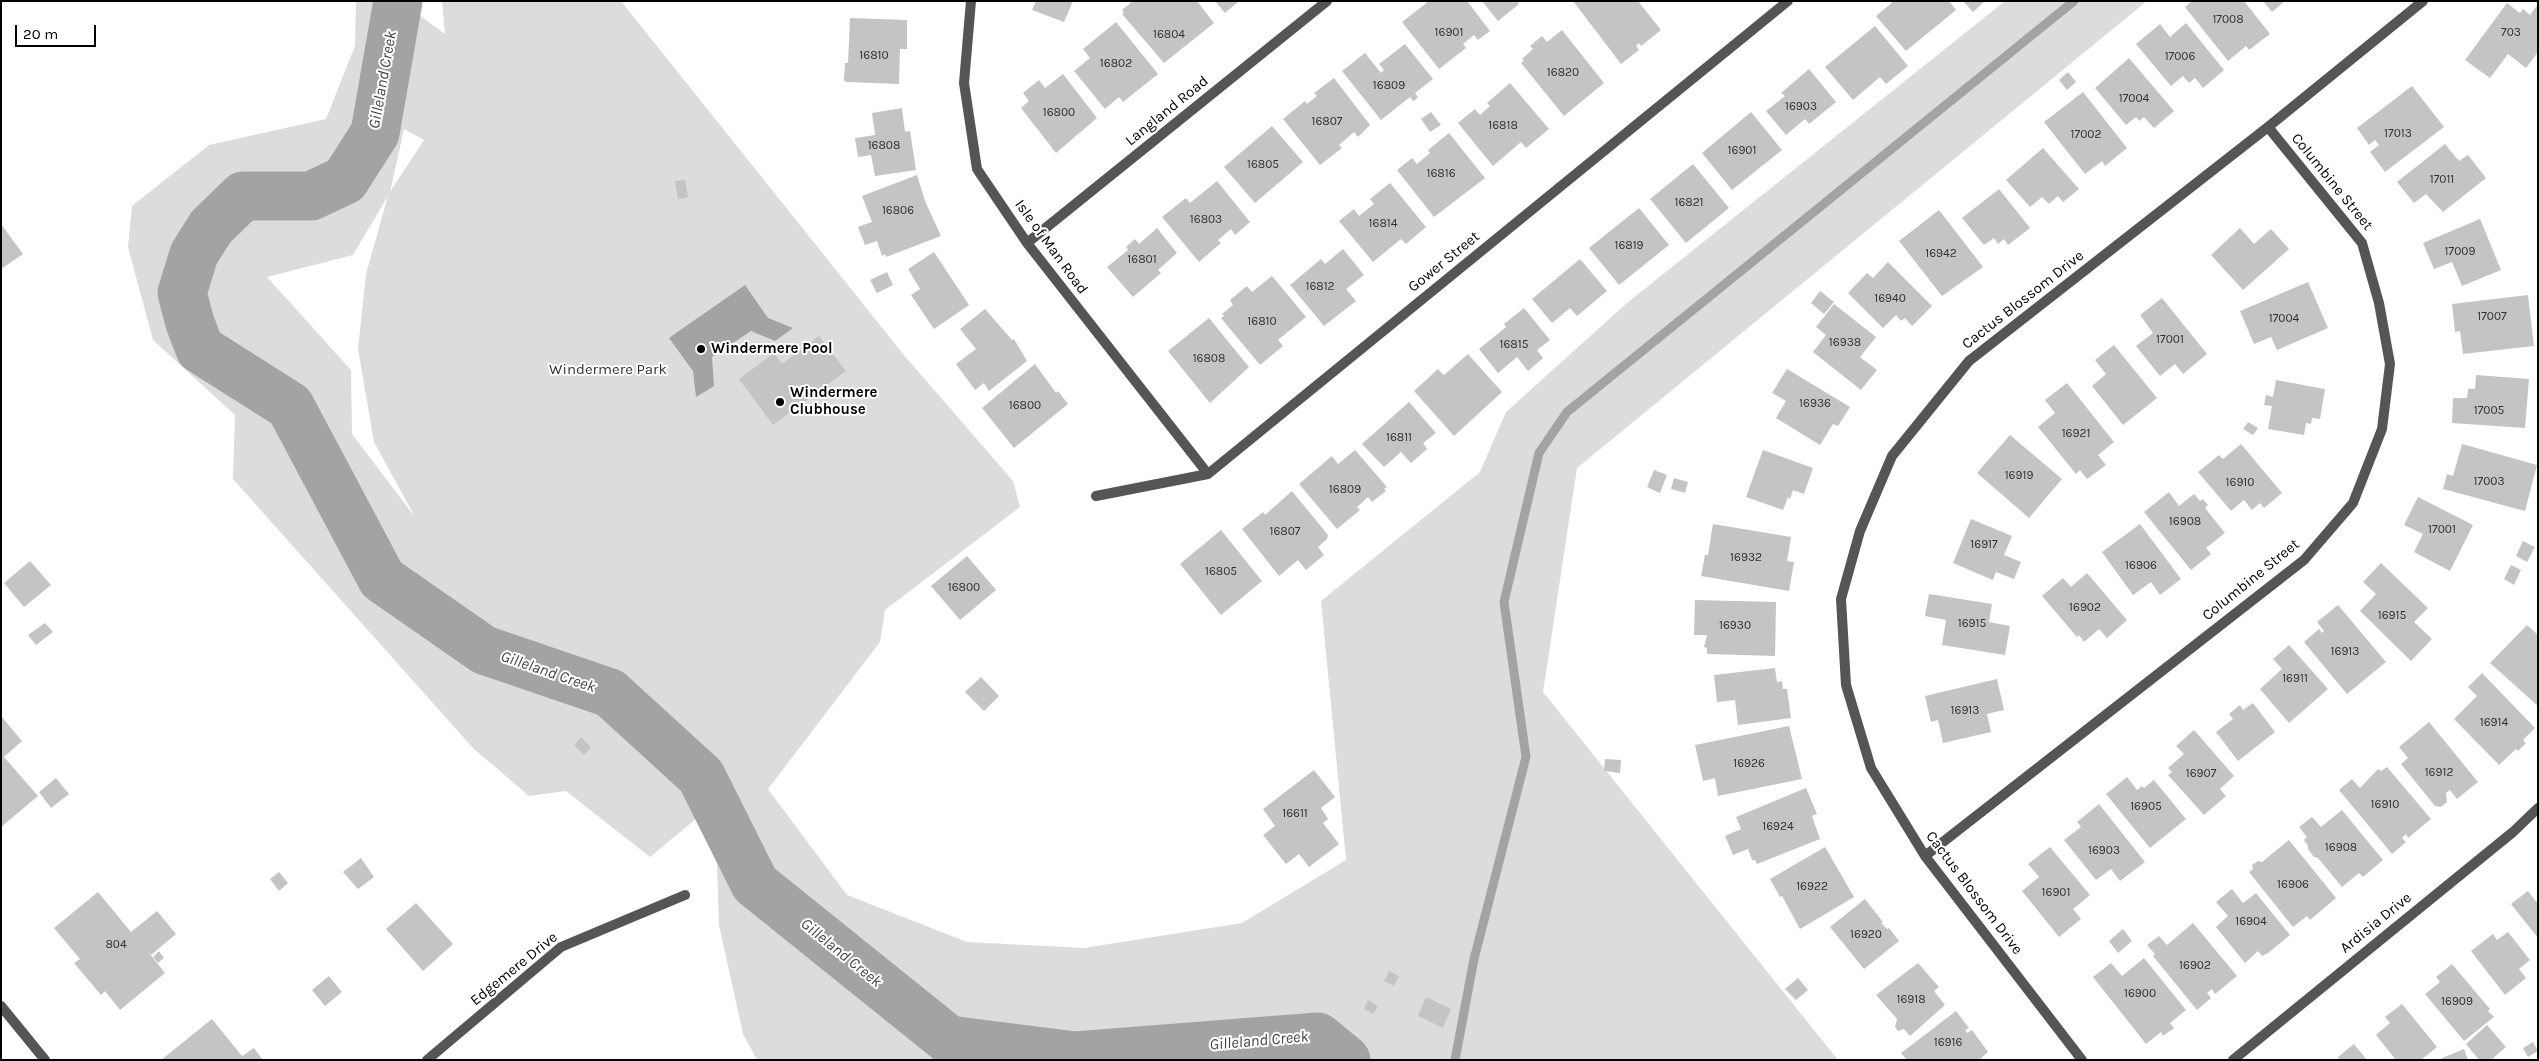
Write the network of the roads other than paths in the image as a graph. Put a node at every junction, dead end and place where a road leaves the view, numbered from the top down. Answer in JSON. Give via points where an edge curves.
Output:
{"nodes":[{"id":1,"x":971,"y":1,"type":"edge"},
{"id":2,"x":1327,"y":1,"type":"edge"},
{"id":3,"x":1788,"y":1,"type":"edge"},
{"id":4,"x":2423,"y":1,"type":"edge"},
{"id":5,"x":2268,"y":127,"type":"junction"},
{"id":6,"x":1027,"y":243,"type":"junction"},
{"id":7,"x":1208,"y":474,"type":"junction"},
{"id":8,"x":1096,"y":496,"type":"dead end"},
{"id":9,"x":2538,"y":808,"type":"edge"},
{"id":10,"x":1925,"y":856,"type":"junction"},
{"id":11,"x":685,"y":895,"type":"dead end"},
{"id":12,"x":1,"y":1006,"type":"edge"},
{"id":13,"x":45,"y":1060,"type":"edge"},
{"id":14,"x":426,"y":1060,"type":"edge"},
{"id":15,"x":2082,"y":1060,"type":"edge"},
{"id":16,"x":2232,"y":1060,"type":"edge"}],
"edges":[{"from":1,"to":6,"type":"street","name":"Isle of Man Road","via":[[964,83],[977,169]]},
{"from":2,"to":6,"type":"street","name":"Langland Road"},
{"from":3,"to":7,"type":"street","name":"Gower Street"},
{"from":4,"to":5,"type":"street","name":"Cactus Blossom Drive"},
{"from":5,"to":10,"type":"street","name":"Cactus Blossom Drive","via":[[1969,361],[1892,456],[1860,531],[1841,599],[1846,685],[1871,768]]},
{"from":5,"to":10,"type":"street","name":"Columbine Street","via":[[2362,243],[2379,303],[2390,364],[2382,429],[2353,503],[2304,560]]},
{"from":6,"to":7,"type":"street","name":"Isle of Man Road"},
{"from":7,"to":8,"type":"street","name":"Gower Street"},
{"from":9,"to":16,"type":"street","name":"Ardisia Drive","via":[[2513,832]]},
{"from":10,"to":15,"type":"street","name":"Cactus Blossom Drive"},
{"from":11,"to":14,"type":"street","name":"Edgemere Drive","via":[[561,946]]},
{"from":12,"to":13,"type":"street"}]}
